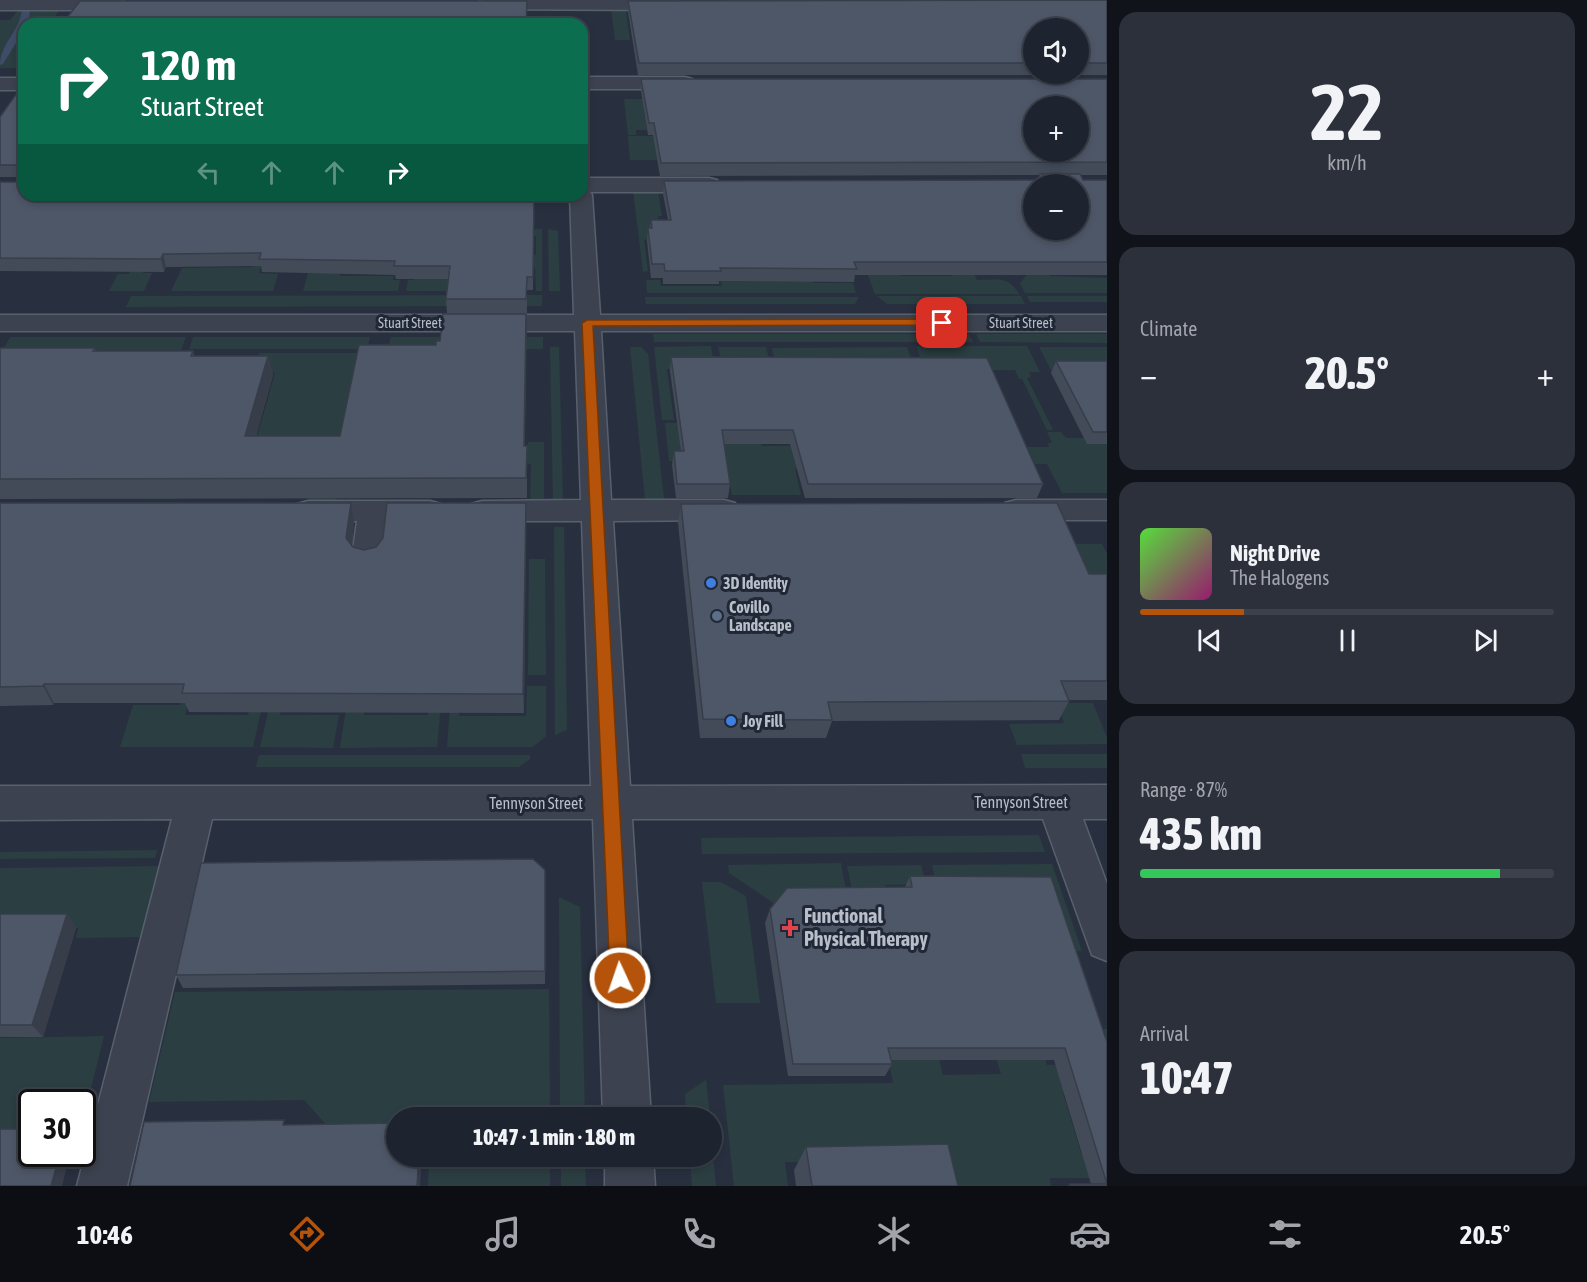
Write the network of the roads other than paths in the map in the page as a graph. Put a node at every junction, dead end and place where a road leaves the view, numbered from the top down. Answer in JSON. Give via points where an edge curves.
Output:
{"nodes":[{"id":1,"x":489,"y":2,"type":"edge"},
{"id":2,"x":572,"y":2,"type":"edge"},
{"id":3,"x":692,"y":4,"type":"edge"},
{"id":4,"x":0,"y":5,"type":"edge"},
{"id":5,"x":143,"y":5,"type":"edge"},
{"id":6,"x":465,"y":5,"type":"edge"},
{"id":7,"x":573,"y":18,"type":"edge"},
{"id":8,"x":588,"y":83,"type":"edge"},
{"id":9,"x":709,"y":83,"type":"edge"},
{"id":10,"x":0,"y":84,"type":"edge"},
{"id":11,"x":18,"y":84,"type":"edge"},
{"id":12,"x":588,"y":185,"type":"edge"},
{"id":13,"x":724,"y":185,"type":"edge"},
{"id":14,"x":581,"y":201,"type":"edge"},
{"id":15,"x":1107,"y":322,"type":"edge"},
{"id":16,"x":0,"y":323,"type":"edge"},
{"id":17,"x":587,"y":323,"type":"junction"},
{"id":18,"x":752,"y":510,"type":"edge"},
{"id":19,"x":988,"y":510,"type":"edge"},
{"id":20,"x":1107,"y":510,"type":"edge"},
{"id":21,"x":281,"y":511,"type":"edge"},
{"id":22,"x":374,"y":511,"type":"junction"},
{"id":23,"x":597,"y":511,"type":"junction"},
{"id":24,"x":368,"y":557,"type":"edge"},
{"id":25,"x":196,"y":802,"type":"junction"},
{"id":26,"x":611,"y":802,"type":"junction"},
{"id":27,"x":1057,"y":802,"type":"junction"},
{"id":28,"x":1107,"y":802,"type":"edge"},
{"id":29,"x":0,"y":803,"type":"edge"},
{"id":30,"x":1107,"y":941,"type":"edge"},
{"id":31,"x":626,"y":1107,"type":"edge"},
{"id":32,"x":629,"y":1167,"type":"edge"},
{"id":33,"x":102,"y":1186,"type":"edge"},
{"id":34,"x":630,"y":1186,"type":"edge"}],
"edges":[{"from":1,"to":2,"type":"street"},
{"from":1,"to":6,"type":"street"},
{"from":2,"to":3,"type":"street"},
{"from":2,"to":7,"type":"street"},
{"from":4,"to":5,"type":"street"},
{"from":8,"to":9,"type":"street"},
{"from":10,"to":11,"type":"street"},
{"from":12,"to":13,"type":"street"},
{"from":14,"to":17,"type":"street"},
{"from":15,"to":17,"type":"street","name":"Stuart Street"},
{"from":16,"to":17,"type":"street","name":"Stuart Street"},
{"from":17,"to":23,"type":"street"},
{"from":18,"to":23,"type":"street"},
{"from":19,"to":20,"type":"street"},
{"from":21,"to":22,"type":"street"},
{"from":22,"to":23,"type":"street"},
{"from":22,"to":24,"type":"street"},
{"from":23,"to":26,"type":"street"},
{"from":25,"to":26,"type":"street","name":"Tennyson Street"},
{"from":25,"to":29,"type":"street","name":"Tennyson Street"},
{"from":25,"to":33,"type":"street"},
{"from":26,"to":27,"type":"street","name":"Tennyson Street"},
{"from":26,"to":31,"type":"street"},
{"from":27,"to":28,"type":"street","name":"Tennyson Street"},
{"from":27,"to":30,"type":"street"},
{"from":32,"to":34,"type":"street"}]}
